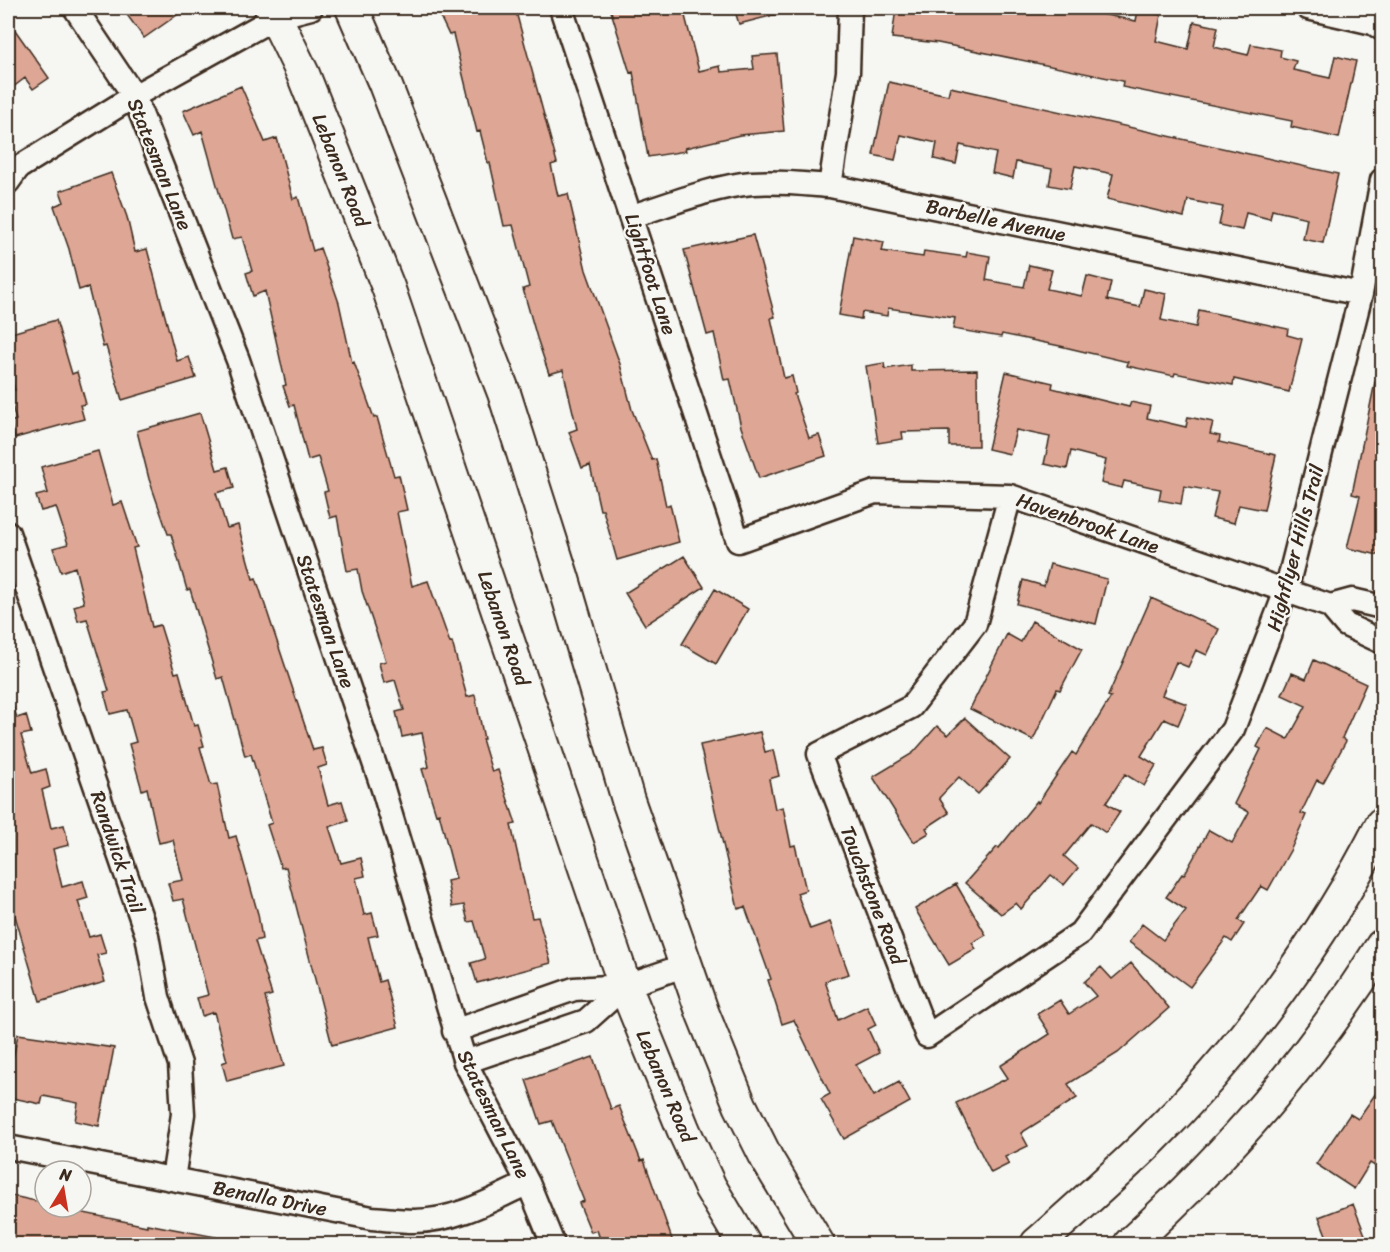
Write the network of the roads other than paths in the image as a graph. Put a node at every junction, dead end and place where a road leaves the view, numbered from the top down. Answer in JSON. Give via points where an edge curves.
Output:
{"nodes":[{"id":1,"x":75,"y":8,"type":"edge"},
{"id":2,"x":311,"y":8,"type":"edge"},
{"id":3,"x":352,"y":8,"type":"edge"},
{"id":4,"x":561,"y":8,"type":"edge"},
{"id":5,"x":850,"y":8,"type":"edge"},
{"id":6,"x":1308,"y":8,"type":"edge"},
{"id":7,"x":278,"y":11,"type":"edge"},
{"id":8,"x":1383,"y":29,"type":"edge"},
{"id":9,"x":134,"y":96,"type":"junction"},
{"id":10,"x":1383,"y":180,"type":"edge"},
{"id":11,"x":8,"y":182,"type":"edge"},
{"id":12,"x":830,"y":186,"type":"junction"},
{"id":13,"x":632,"y":216,"type":"junction"},
{"id":14,"x":1360,"y":294,"type":"junction"},
{"id":15,"x":1011,"y":496,"type":"junction"},
{"id":16,"x":8,"y":533,"type":"edge"},
{"id":17,"x":738,"y":541,"type":"joint"},
{"id":18,"x":1286,"y":591,"type":"junction"},
{"id":19,"x":1330,"y":606,"type":"junction"},
{"id":20,"x":1383,"y":607,"type":"edge"},
{"id":21,"x":1383,"y":642,"type":"edge"},
{"id":22,"x":1383,"y":824,"type":"edge"},
{"id":23,"x":1383,"y":946,"type":"edge"},
{"id":24,"x":686,"y":965,"type":"junction"},
{"id":25,"x":625,"y":986,"type":"junction"},
{"id":26,"x":454,"y":1031,"type":"junction"},
{"id":27,"x":927,"y":1036,"type":"joint"},
{"id":28,"x":465,"y":1062,"type":"junction"},
{"id":29,"x":8,"y":1147,"type":"edge"},
{"id":30,"x":173,"y":1179,"type":"junction"},
{"id":31,"x":528,"y":1183,"type":"junction"},
{"id":32,"x":554,"y":1245,"type":"edge"},
{"id":33,"x":744,"y":1245,"type":"edge"},
{"id":34,"x":819,"y":1245,"type":"edge"},
{"id":35,"x":1037,"y":1245,"type":"edge"},
{"id":36,"x":1130,"y":1245,"type":"edge"}],
"edges":[{"from":1,"to":9,"type":"street","name":"Statesman Lane"},
{"from":2,"to":7,"type":"street"},
{"from":3,"to":24,"type":"main road","via":[[504,393],[628,800]]},
{"from":4,"to":13,"type":"street","name":"Lightfoot Lane"},
{"from":5,"to":12,"type":"street","via":[[848,72]]},
{"from":6,"to":8,"type":"street","via":[[1373,22]]},
{"from":7,"to":9,"type":"street"},
{"from":7,"to":25,"type":"main road","name":"Lebanon Road","via":[[388,287]]},
{"from":9,"to":11,"type":"street","via":[[18,168]]},
{"from":9,"to":26,"type":"street","name":"Statesman Lane","via":[[238,360],[382,789]]},
{"from":10,"to":14,"type":"street","name":"Highflyer Hills Trail"},
{"from":12,"to":13,"type":"street","name":"Barbelle Avenue","via":[[750,183],[716,189]]},
{"from":12,"to":14,"type":"street","name":"Barbelle Avenue"},
{"from":13,"to":17,"type":"street","name":"Lightfoot Lane"},
{"from":14,"to":18,"type":"street","name":"Highflyer Hills Trail"},
{"from":15,"to":17,"type":"street","name":"Havenbrook Lane","via":[[875,492]]},
{"from":15,"to":18,"type":"street","name":"Havenbrook Lane"},
{"from":15,"to":27,"type":"street","name":"Touchstone Road","via":[[975,624],[911,706],[819,754]]},
{"from":16,"to":30,"type":"street","name":"Randwick Trail","via":[[147,936],[158,997],[180,1065],[183,1114]]},
{"from":18,"to":19,"type":"street","name":"Havenbrook Lane"},
{"from":18,"to":27,"type":"street","name":"Highflyer Hills Trail","via":[[1233,729],[1080,933]]},
{"from":19,"to":20,"type":"street","name":"Havenbrook Lane","via":[[1352,600]]},
{"from":19,"to":21,"type":"street","name":"Havenbrook Lane","via":[[1346,625]]},
{"from":22,"to":35,"type":"main road","via":[[1302,955],[1215,1071],[1149,1142]]},
{"from":23,"to":36,"type":"main road","via":[[1307,1057],[1272,1099],[1209,1170]]},
{"from":24,"to":25,"type":"street"},
{"from":24,"to":34,"type":"main road","via":[[740,1105],[767,1159]]},
{"from":25,"to":26,"type":"street","via":[[574,989]]},
{"from":25,"to":28,"type":"street","via":[[586,1021]]},
{"from":25,"to":33,"type":"main road","name":"Lebanon Road","via":[[684,1131],[710,1187]]},
{"from":26,"to":28,"type":"street","name":"Statesman Lane"},
{"from":28,"to":31,"type":"street","name":"Statesman Lane"},
{"from":29,"to":30,"type":"street","name":"Benalla Drive"},
{"from":30,"to":31,"type":"street","name":"Benalla Drive","via":[[372,1218],[415,1221],[470,1210]]},
{"from":31,"to":32,"type":"street","name":"Statesman Lane"}]}
